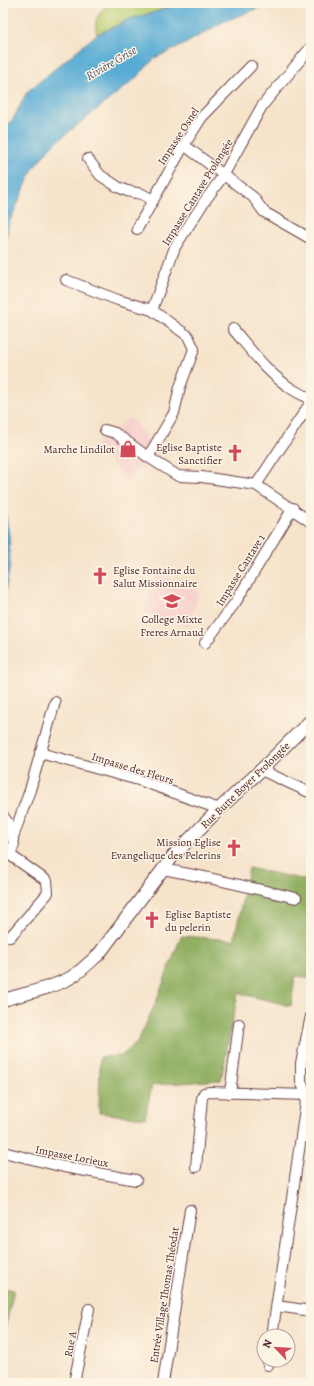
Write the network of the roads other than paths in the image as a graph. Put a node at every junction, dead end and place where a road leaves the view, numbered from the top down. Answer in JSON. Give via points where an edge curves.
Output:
{"nodes":[{"id":1,"x":311,"y":47,"type":"edge"},
{"id":2,"x":252,"y":66,"type":"dead end"},
{"id":3,"x":184,"y":145,"type":"junction"},
{"id":4,"x":88,"y":159,"type":"dead end"},
{"id":5,"x":223,"y":176,"type":"junction"},
{"id":6,"x":153,"y":200,"type":"junction"},
{"id":7,"x":137,"y":229,"type":"dead end"},
{"id":8,"x":311,"y":239,"type":"edge"},
{"id":9,"x":66,"y":280,"type":"dead end"},
{"id":10,"x":152,"y":310,"type":"junction"},
{"id":11,"x":233,"y":329,"type":"dead end"},
{"id":12,"x":311,"y":401,"type":"edge"},
{"id":13,"x":105,"y":430,"type":"dead end"},
{"id":14,"x":148,"y":457,"type":"junction"},
{"id":15,"x":256,"y":485,"type":"junction"},
{"id":16,"x":292,"y":508,"type":"junction"},
{"id":17,"x":311,"y":522,"type":"edge"},
{"id":18,"x":205,"y":643,"type":"dead end"},
{"id":19,"x":55,"y":702,"type":"dead end"},
{"id":20,"x":311,"y":720,"type":"edge"},
{"id":21,"x":40,"y":753,"type":"junction"},
{"id":22,"x":261,"y":770,"type":"junction"},
{"id":23,"x":311,"y":793,"type":"edge"},
{"id":24,"x":219,"y":809,"type":"junction"},
{"id":25,"x":3,"y":816,"type":"edge"},
{"id":26,"x":13,"y":837,"type":"junction"},
{"id":27,"x":163,"y":869,"type":"junction"},
{"id":28,"x":296,"y":898,"type":"dead end"},
{"id":29,"x":10,"y":937,"type":"dead end"},
{"id":30,"x":3,"y":1000,"type":"edge"},
{"id":31,"x":311,"y":1016,"type":"edge"},
{"id":32,"x":239,"y":1024,"type":"dead end"},
{"id":33,"x":230,"y":1093,"type":"junction"},
{"id":34,"x":309,"y":1095,"type":"edge"},
{"id":35,"x":3,"y":1152,"type":"edge"},
{"id":36,"x":196,"y":1167,"type":"dead end"},
{"id":37,"x":136,"y":1180,"type":"dead end"},
{"id":38,"x":190,"y":1210,"type":"dead end"},
{"id":39,"x":277,"y":1306,"type":"junction"},
{"id":40,"x":89,"y":1309,"type":"dead end"},
{"id":41,"x":311,"y":1311,"type":"edge"},
{"id":42,"x":273,"y":1328,"type":"edge"},
{"id":43,"x":74,"y":1383,"type":"edge"},
{"id":44,"x":162,"y":1383,"type":"edge"}],
"edges":[{"from":1,"to":5,"type":"street","name":"Impasse Cantave Prolongée","via":[[262,106]]},
{"from":2,"to":3,"type":"street","name":"Impasse Osnel","via":[[202,117]]},
{"from":3,"to":5,"type":"street"},
{"from":3,"to":6,"type":"street","name":"Impasse Osnel"},
{"from":4,"to":6,"type":"street","via":[[100,175],[118,187]]},
{"from":5,"to":8,"type":"street","via":[[253,197],[264,212]]},
{"from":5,"to":10,"type":"street","name":"Impasse Cantave Prolongée","via":[[175,247]]},
{"from":6,"to":7,"type":"street","name":"Impasse Osnel"},
{"from":9,"to":10,"type":"street"},
{"from":10,"to":14,"type":"street","via":[[188,336],[194,349],[180,387],[174,413]]},
{"from":11,"to":12,"type":"street","via":[[271,372]]},
{"from":12,"to":15,"type":"street"},
{"from":13,"to":14,"type":"street","via":[[115,433]]},
{"from":14,"to":15,"type":"street","via":[[178,476]]},
{"from":15,"to":16,"type":"street"},
{"from":16,"to":17,"type":"street"},
{"from":16,"to":18,"type":"street","name":"Impasse Cantave 1","via":[[235,603]]},
{"from":19,"to":21,"type":"street"},
{"from":20,"to":22,"type":"street","name":"Rue Butte Boyer Prolongée"},
{"from":21,"to":24,"type":"street","name":"Impasse des Fleurs","via":[[142,781]]},
{"from":21,"to":26,"type":"street"},
{"from":22,"to":23,"type":"street"},
{"from":22,"to":24,"type":"street","name":"Rue Butte Boyer Prolongée"},
{"from":24,"to":27,"type":"street","name":"Rue Butte Boyer Prolongée"},
{"from":25,"to":26,"type":"street"},
{"from":26,"to":29,"type":"street","via":[[14,844],[10,855],[48,881],[48,893]]},
{"from":27,"to":28,"type":"street"},
{"from":27,"to":30,"type":"street","name":"Rue Butte Boyer Prolongée","via":[[99,954],[85,967],[61,983]]},
{"from":31,"to":34,"type":"street","via":[[301,1063],[301,1082]]},
{"from":32,"to":33,"type":"street"},
{"from":33,"to":34,"type":"street"},
{"from":33,"to":36,"type":"street","via":[[204,1093]]},
{"from":34,"to":39,"type":"street"},
{"from":35,"to":37,"type":"street","name":"Impasse Lorieux","via":[[64,1167]]},
{"from":38,"to":44,"type":"street","name":"Entrée Village Thomas Théodat"},
{"from":39,"to":41,"type":"street"},
{"from":39,"to":42,"type":"street"},
{"from":40,"to":43,"type":"street","name":"Rue A"}]}
